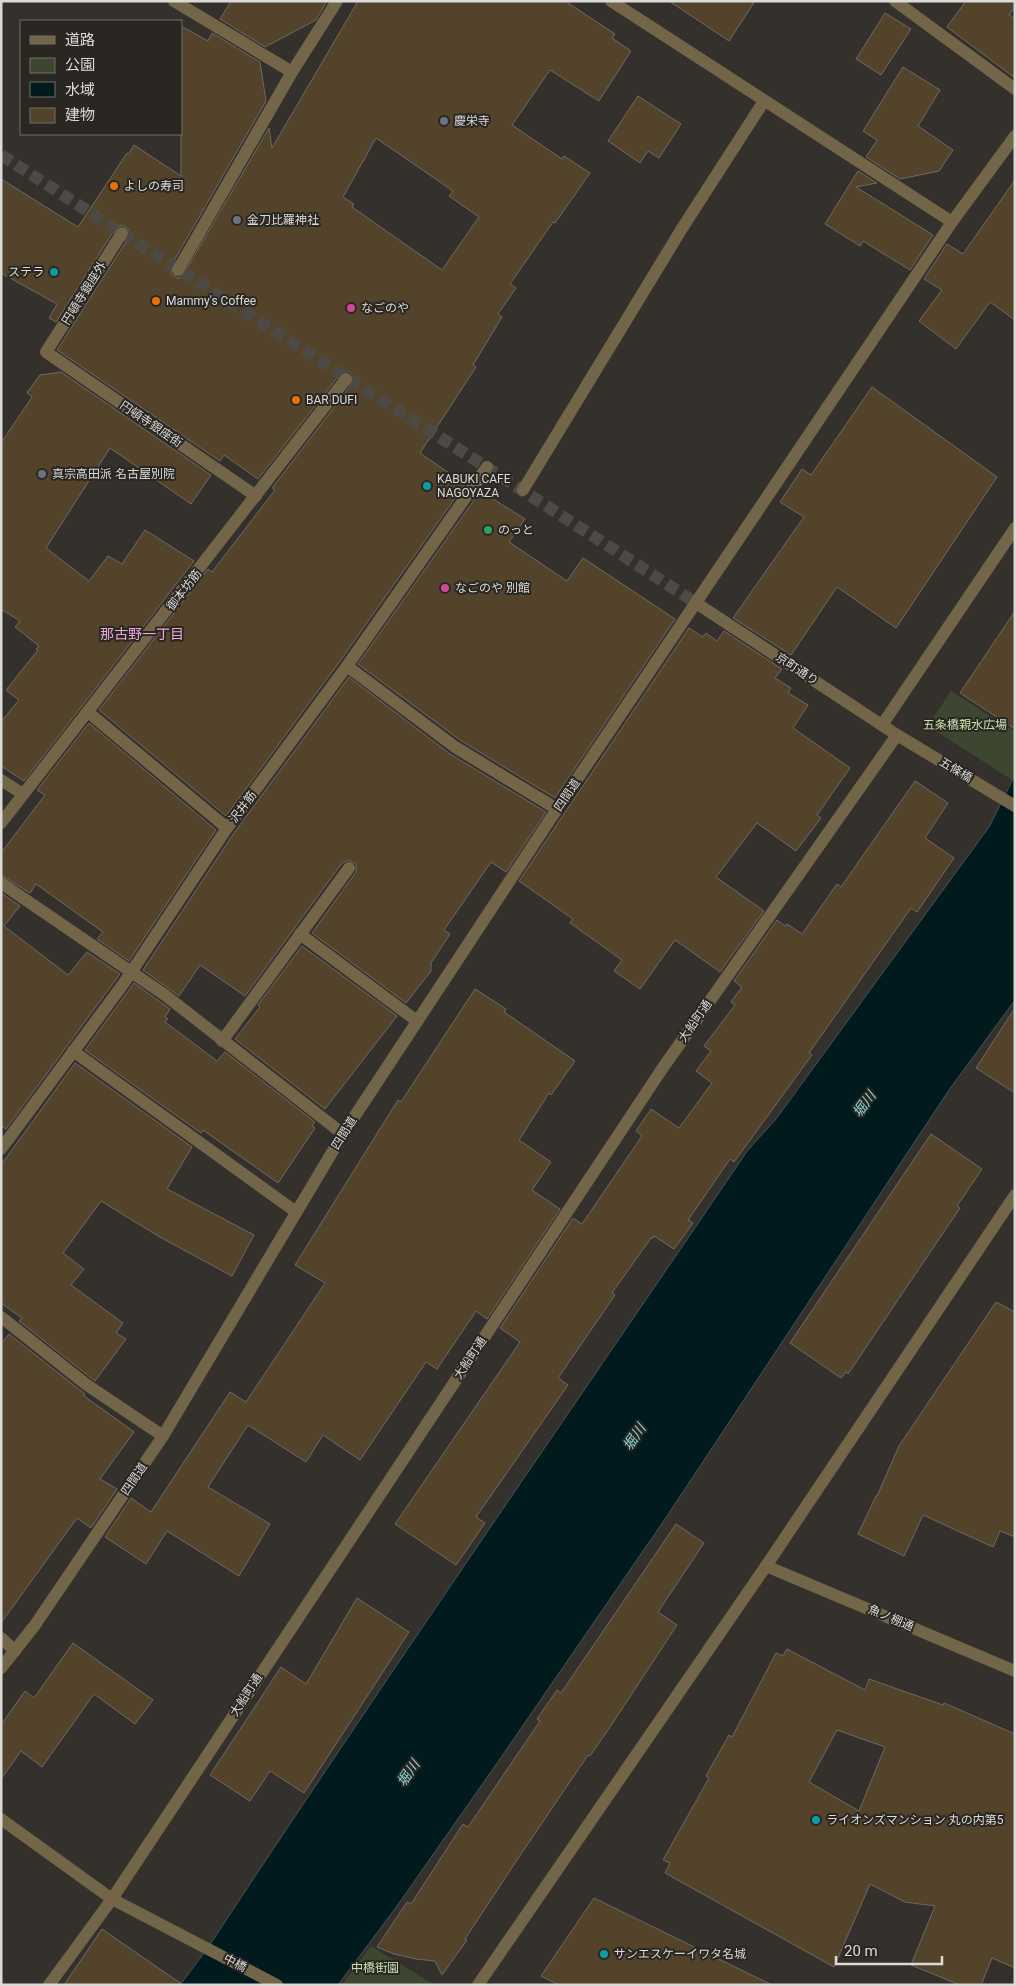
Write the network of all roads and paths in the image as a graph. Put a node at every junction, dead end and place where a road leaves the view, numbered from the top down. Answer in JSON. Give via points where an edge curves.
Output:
{"nodes":[{"id":1,"x":174,"y":1,"type":"edge"},
{"id":2,"x":337,"y":1,"type":"edge"},
{"id":3,"x":611,"y":1,"type":"edge"},
{"id":4,"x":895,"y":1,"type":"edge"},
{"id":5,"x":292,"y":72,"type":"junction"},
{"id":6,"x":1015,"y":89,"type":"edge"},
{"id":7,"x":764,"y":101,"type":"junction"},
{"id":8,"x":1015,"y":136,"type":"edge"},
{"id":9,"x":952,"y":222,"type":"junction"},
{"id":10,"x":122,"y":233,"type":"dead end"},
{"id":11,"x":178,"y":270,"type":"dead end"},
{"id":12,"x":46,"y":352,"type":"joint"},
{"id":13,"x":346,"y":379,"type":"dead end"},
{"id":14,"x":487,"y":467,"type":"dead end"},
{"id":15,"x":523,"y":490,"type":"dead end"},
{"id":16,"x":256,"y":496,"type":"junction"},
{"id":17,"x":1015,"y":528,"type":"edge"},
{"id":18,"x":696,"y":603,"type":"junction"},
{"id":19,"x":347,"y":666,"type":"junction"},
{"id":20,"x":88,"y":712,"type":"junction"},
{"id":21,"x":882,"y":725,"type":"junction"},
{"id":22,"x":897,"y":735,"type":"junction"},
{"id":23,"x":1,"y":780,"type":"edge"},
{"id":24,"x":23,"y":794,"type":"junction"},
{"id":25,"x":1015,"y":806,"type":"edge"},
{"id":26,"x":557,"y":809,"type":"junction"},
{"id":27,"x":1,"y":824,"type":"edge"},
{"id":28,"x":227,"y":828,"type":"junction"},
{"id":29,"x":349,"y":868,"type":"dead end"},
{"id":30,"x":1,"y":883,"type":"edge"},
{"id":31,"x":300,"y":934,"type":"junction"},
{"id":32,"x":131,"y":971,"type":"junction"},
{"id":33,"x":417,"y":1021,"type":"junction"},
{"id":34,"x":222,"y":1041,"type":"junction"},
{"id":35,"x":73,"y":1051,"type":"junction"},
{"id":36,"x":343,"y":1134,"type":"junction"},
{"id":37,"x":2,"y":1145,"type":"edge"},
{"id":38,"x":1015,"y":1195,"type":"edge"},
{"id":39,"x":296,"y":1212,"type":"junction"},
{"id":40,"x":1,"y":1317,"type":"edge"},
{"id":41,"x":163,"y":1436,"type":"junction"},
{"id":42,"x":766,"y":1566,"type":"junction"},
{"id":43,"x":1,"y":1638,"type":"edge"},
{"id":44,"x":14,"y":1651,"type":"junction"},
{"id":45,"x":1,"y":1668,"type":"edge"},
{"id":46,"x":1015,"y":1671,"type":"edge"},
{"id":47,"x":1,"y":1819,"type":"edge"},
{"id":48,"x":112,"y":1899,"type":"junction"},
{"id":49,"x":49,"y":1985,"type":"edge"},
{"id":50,"x":277,"y":1985,"type":"edge"},
{"id":51,"x":478,"y":1985,"type":"edge"}],
"edges":[{"from":1,"to":5,"type":"street"},
{"from":2,"to":5,"type":"street"},
{"from":3,"to":7,"type":"street"},
{"from":4,"to":6,"type":"street"},
{"from":5,"to":11,"type":"street"},
{"from":7,"to":9,"type":"street"},
{"from":7,"to":15,"type":"street","via":[[681,230]]},
{"from":8,"to":9,"type":"street","name":"四間道"},
{"from":9,"to":18,"type":"street","name":"四間道"},
{"from":10,"to":12,"type":"street","name":"円頓寺銀座外"},
{"from":12,"to":16,"type":"street","name":"円頓寺銀座街"},
{"from":13,"to":16,"type":"street","name":"御本坊筋"},
{"from":14,"to":19,"type":"street","name":"沢井筋"},
{"from":16,"to":20,"type":"street","name":"御本坊筋"},
{"from":17,"to":21,"type":"street"},
{"from":18,"to":21,"type":"street","name":"京町通り"},
{"from":18,"to":26,"type":"street","name":"四間道"},
{"from":19,"to":26,"type":"street","via":[[455,747]]},
{"from":19,"to":28,"type":"street","name":"沢井筋"},
{"from":20,"to":24,"type":"street","name":"御本坊筋"},
{"from":20,"to":28,"type":"street"},
{"from":21,"to":22,"type":"street","name":"京町通り"},
{"from":22,"to":25,"type":"street","name":"五條橋"},
{"from":22,"to":48,"type":"street","name":"大船町通","via":[[662,1069]]},
{"from":23,"to":24,"type":"street"},
{"from":24,"to":27,"type":"street","name":"御本坊筋"},
{"from":26,"to":33,"type":"street","name":"四間道"},
{"from":28,"to":32,"type":"street","name":"沢井筋"},
{"from":29,"to":31,"type":"street"},
{"from":30,"to":32,"type":"street"},
{"from":31,"to":33,"type":"street"},
{"from":31,"to":34,"type":"street"},
{"from":32,"to":34,"type":"street"},
{"from":32,"to":35,"type":"street","name":"沢井筋"},
{"from":33,"to":36,"type":"street","name":"四間道"},
{"from":34,"to":36,"type":"street"},
{"from":35,"to":37,"type":"street","name":"沢井筋"},
{"from":35,"to":39,"type":"street"},
{"from":36,"to":39,"type":"street","name":"四間道"},
{"from":38,"to":42,"type":"street"},
{"from":39,"to":41,"type":"street","name":"四間道"},
{"from":40,"to":41,"type":"street","via":[[87,1385]]},
{"from":41,"to":44,"type":"street","name":"四間道"},
{"from":42,"to":46,"type":"street","name":"魚ノ棚通"},
{"from":42,"to":51,"type":"street"},
{"from":43,"to":44,"type":"street"},
{"from":44,"to":45,"type":"street","name":"四間道"},
{"from":47,"to":48,"type":"street","name":"中橋"},
{"from":48,"to":49,"type":"street","name":"大船町通"},
{"from":48,"to":50,"type":"street","name":"中橋"}]}
